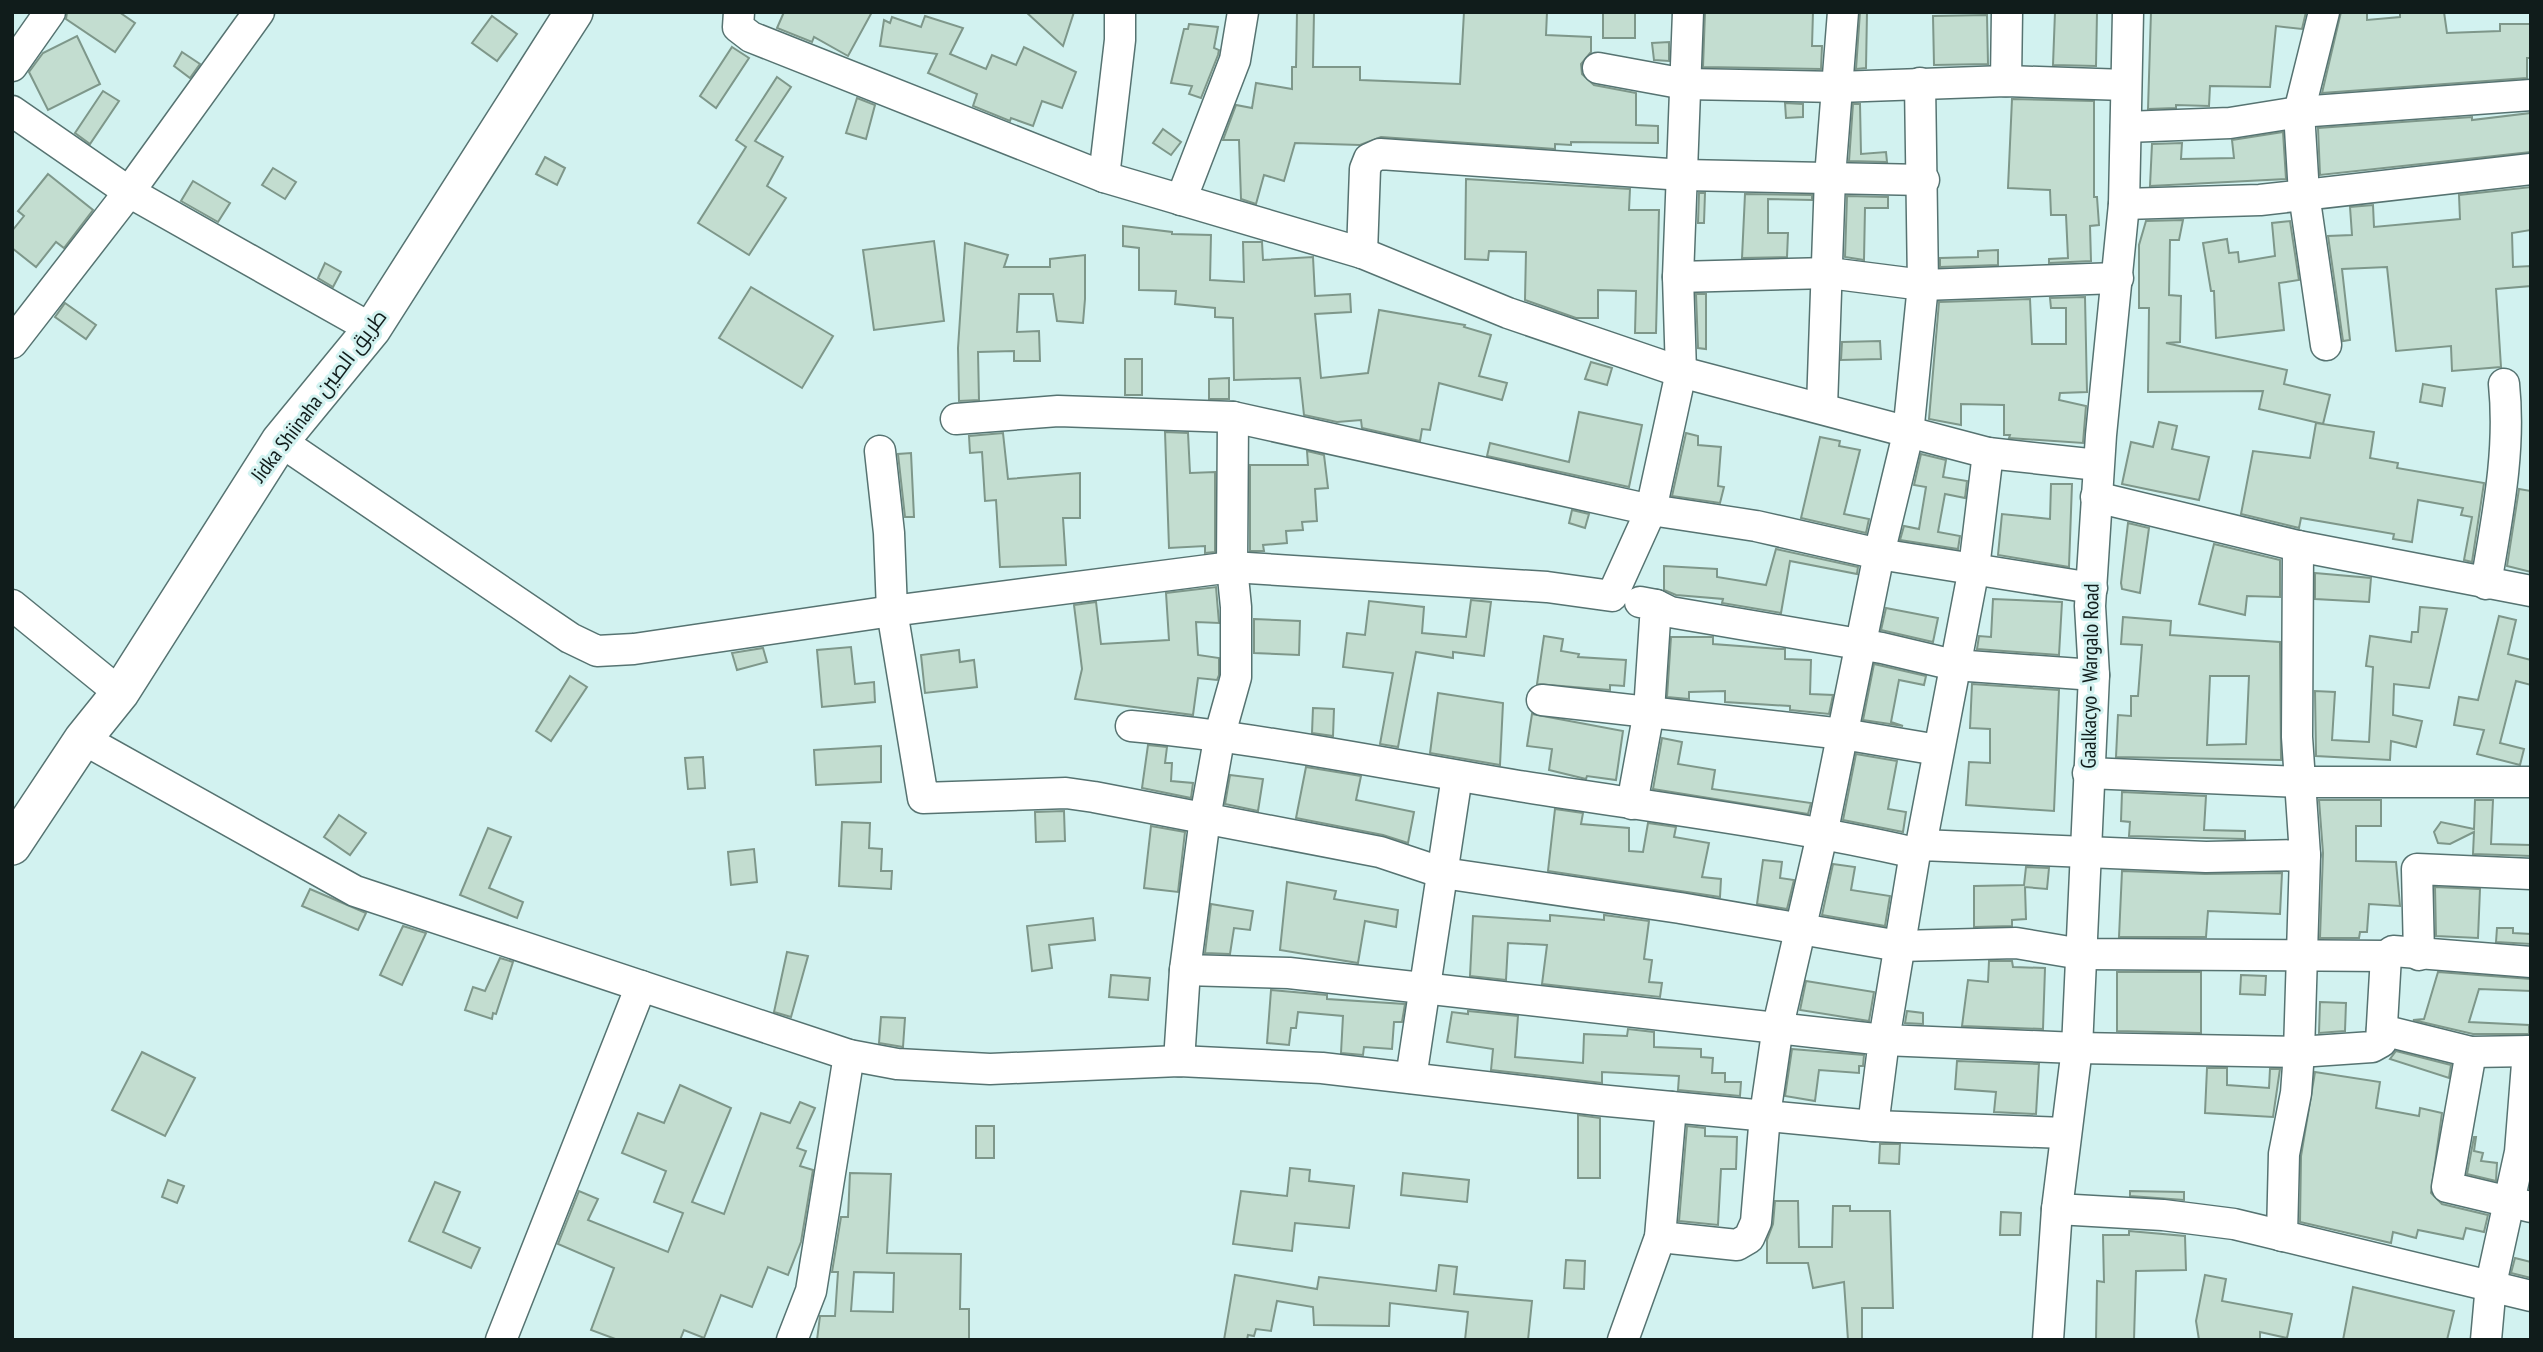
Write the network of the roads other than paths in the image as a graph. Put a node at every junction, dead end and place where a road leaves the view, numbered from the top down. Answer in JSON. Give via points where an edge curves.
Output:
{"nodes":[{"id":1,"x":50,"y":12,"type":"edge"},
{"id":2,"x":259,"y":12,"type":"edge"},
{"id":3,"x":574,"y":12,"type":"edge"},
{"id":4,"x":739,"y":12,"type":"edge"},
{"id":5,"x":1120,"y":12,"type":"edge"},
{"id":6,"x":1243,"y":12,"type":"edge"},
{"id":7,"x":1688,"y":12,"type":"edge"},
{"id":8,"x":1843,"y":12,"type":"edge"},
{"id":9,"x":2007,"y":12,"type":"edge"},
{"id":10,"x":2128,"y":12,"type":"edge"},
{"id":11,"x":2324,"y":12,"type":"edge"},
{"id":12,"x":12,"y":66,"type":"edge"},
{"id":13,"x":1598,"y":68,"type":"dead end"},
{"id":14,"x":2006,"y":81,"type":"junction"},
{"id":15,"x":1920,"y":83,"type":"junction"},
{"id":16,"x":1685,"y":84,"type":"junction"},
{"id":17,"x":2126,"y":85,"type":"junction"},
{"id":18,"x":1838,"y":87,"type":"junction"},
{"id":19,"x":2531,"y":95,"type":"edge"},
{"id":20,"x":12,"y":111,"type":"edge"},
{"id":21,"x":2299,"y":112,"type":"junction"},
{"id":22,"x":2126,"y":127,"type":"junction"},
{"id":23,"x":2531,"y":169,"type":"edge"},
{"id":24,"x":1684,"y":175,"type":"junction"},
{"id":25,"x":1104,"y":177,"type":"junction"},
{"id":26,"x":1830,"y":177,"type":"junction"},
{"id":27,"x":1924,"y":180,"type":"junction"},
{"id":28,"x":129,"y":192,"type":"junction"},
{"id":29,"x":2304,"y":194,"type":"junction"},
{"id":30,"x":1181,"y":200,"type":"junction"},
{"id":31,"x":2124,"y":204,"type":"junction"},
{"id":32,"x":1362,"y":253,"type":"junction"},
{"id":33,"x":1829,"y":273,"type":"junction"},
{"id":34,"x":1678,"y":276,"type":"junction"},
{"id":35,"x":2118,"y":278,"type":"junction"},
{"id":36,"x":1923,"y":285,"type":"junction"},
{"id":37,"x":372,"y":329,"type":"junction"},
{"id":38,"x":12,"y":344,"type":"edge"},
{"id":39,"x":2326,"y":345,"type":"dead end"},
{"id":40,"x":1681,"y":372,"type":"junction"},
{"id":41,"x":2504,"y":384,"type":"dead end"},
{"id":42,"x":1822,"y":407,"type":"junction"},
{"id":43,"x":1233,"y":417,"type":"junction"},
{"id":44,"x":956,"y":419,"type":"dead end"},
{"id":45,"x":1908,"y":434,"type":"junction"},
{"id":46,"x":279,"y":441,"type":"junction"},
{"id":47,"x":880,"y":451,"type":"dead end"},
{"id":48,"x":1988,"y":453,"type":"junction"},
{"id":49,"x":2098,"y":465,"type":"junction"},
{"id":50,"x":2095,"y":497,"type":"junction"},
{"id":51,"x":1651,"y":510,"type":"junction"},
{"id":52,"x":2298,"y":547,"type":"junction"},
{"id":53,"x":1879,"y":554,"type":"junction"},
{"id":54,"x":1232,"y":567,"type":"junction"},
{"id":55,"x":1974,"y":568,"type":"junction"},
{"id":56,"x":2486,"y":584,"type":"junction"},
{"id":57,"x":2092,"y":589,"type":"junction"},
{"id":58,"x":2531,"y":591,"type":"edge"},
{"id":59,"x":1612,"y":596,"type":"junction"},
{"id":60,"x":12,"y":606,"type":"edge"},
{"id":61,"x":1656,"y":606,"type":"junction"},
{"id":62,"x":892,"y":611,"type":"junction"},
{"id":63,"x":1859,"y":645,"type":"junction"},
{"id":64,"x":1954,"y":665,"type":"junction"},
{"id":65,"x":2094,"y":675,"type":"junction"},
{"id":66,"x":120,"y":693,"type":"junction"},
{"id":67,"x":1542,"y":699,"type":"dead end"},
{"id":68,"x":1649,"y":712,"type":"junction"},
{"id":69,"x":1131,"y":726,"type":"dead end"},
{"id":70,"x":1220,"y":734,"type":"junction"},
{"id":71,"x":1843,"y":734,"type":"junction"},
{"id":72,"x":83,"y":739,"type":"junction"},
{"id":73,"x":1937,"y":754,"type":"junction"},
{"id":74,"x":2088,"y":773,"type":"junction"},
{"id":75,"x":1457,"y":776,"type":"junction"},
{"id":76,"x":2300,"y":782,"type":"junction"},
{"id":77,"x":2531,"y":782,"type":"edge"},
{"id":78,"x":1632,"y":804,"type":"junction"},
{"id":79,"x":1205,"y":818,"type":"junction"},
{"id":80,"x":1822,"y":835,"type":"junction"},
{"id":81,"x":12,"y":846,"type":"edge"},
{"id":82,"x":1918,"y":849,"type":"junction"},
{"id":83,"x":2084,"y":851,"type":"junction"},
{"id":84,"x":2305,"y":855,"type":"junction"},
{"id":85,"x":1443,"y":873,"type":"junction"},
{"id":86,"x":2531,"y":874,"type":"edge"},
{"id":87,"x":1800,"y":930,"type":"junction"},
{"id":88,"x":1899,"y":946,"type":"junction"},
{"id":89,"x":2081,"y":954,"type":"junction"},
{"id":90,"x":2418,"y":955,"type":"junction"},
{"id":91,"x":2301,"y":957,"type":"junction"},
{"id":92,"x":2386,"y":957,"type":"junction"},
{"id":93,"x":2531,"y":961,"type":"edge"},
{"id":94,"x":1185,"y":970,"type":"junction"},
{"id":95,"x":640,"y":986,"type":"junction"},
{"id":96,"x":1427,"y":988,"type":"junction"},
{"id":97,"x":1777,"y":1026,"type":"junction"},
{"id":98,"x":2382,"y":1030,"type":"junction"},
{"id":99,"x":1884,"y":1040,"type":"junction"},
{"id":100,"x":2077,"y":1048,"type":"junction"},
{"id":101,"x":2529,"y":1051,"type":"edge"},
{"id":102,"x":2299,"y":1052,"type":"junction"},
{"id":103,"x":2471,"y":1052,"type":"junction"},
{"id":104,"x":849,"y":1055,"type":"junction"},
{"id":105,"x":1179,"y":1061,"type":"junction"},
{"id":106,"x":1411,"y":1079,"type":"junction"},
{"id":107,"x":1671,"y":1107,"type":"junction"},
{"id":108,"x":1765,"y":1115,"type":"junction"},
{"id":109,"x":1873,"y":1126,"type":"junction"},
{"id":110,"x":2066,"y":1133,"type":"junction"},
{"id":111,"x":2520,"y":1204,"type":"edge"},
{"id":112,"x":2057,"y":1209,"type":"junction"},
{"id":113,"x":2282,"y":1236,"type":"junction"},
{"id":114,"x":1660,"y":1237,"type":"junction"},
{"id":115,"x":2491,"y":1284,"type":"junction"},
{"id":116,"x":2531,"y":1296,"type":"edge"},
{"id":117,"x":501,"y":1340,"type":"edge"},
{"id":118,"x":792,"y":1340,"type":"edge"},
{"id":119,"x":1623,"y":1340,"type":"edge"},
{"id":120,"x":2048,"y":1340,"type":"edge"},
{"id":121,"x":2486,"y":1340,"type":"edge"}],
"edges":[{"from":1,"to":12,"type":"street"},
{"from":2,"to":28,"type":"street"},
{"from":3,"to":37,"type":"main road","name":"Jidka Shiinaha طريق الصين"},
{"from":4,"to":25,"type":"street","via":[[738,27],[751,37]]},
{"from":5,"to":25,"type":"street"},
{"from":6,"to":30,"type":"street","via":[[1235,61]]},
{"from":7,"to":16,"type":"street"},
{"from":8,"to":18,"type":"street"},
{"from":9,"to":14,"type":"street"},
{"from":10,"to":17,"type":"street","name":"Gaalkacyo - Wargalo Road"},
{"from":11,"to":21,"type":"street"},
{"from":13,"to":16,"type":"street"},
{"from":14,"to":15,"type":"street"},
{"from":14,"to":17,"type":"street"},
{"from":15,"to":18,"type":"street"},
{"from":15,"to":27,"type":"street"},
{"from":16,"to":18,"type":"street"},
{"from":16,"to":24,"type":"street"},
{"from":17,"to":22,"type":"street","name":"Gaalkacyo - Wargalo Road"},
{"from":18,"to":26,"type":"street"},
{"from":19,"to":21,"type":"street"},
{"from":20,"to":28,"type":"street"},
{"from":21,"to":22,"type":"street","via":[[2230,123]]},
{"from":21,"to":29,"type":"street"},
{"from":22,"to":31,"type":"street","name":"Gaalkacyo - Wargalo Road"},
{"from":23,"to":29,"type":"street"},
{"from":24,"to":26,"type":"street"},
{"from":24,"to":32,"type":"street","via":[[1380,154],[1369,159],[1365,169]]},
{"from":24,"to":34,"type":"street"},
{"from":25,"to":30,"type":"street"},
{"from":26,"to":27,"type":"street"},
{"from":26,"to":33,"type":"street"},
{"from":27,"to":36,"type":"street"},
{"from":28,"to":37,"type":"street"},
{"from":28,"to":38,"type":"street"},
{"from":29,"to":31,"type":"street","via":[[2225,202]]},
{"from":29,"to":39,"type":"street"},
{"from":30,"to":32,"type":"street"},
{"from":31,"to":35,"type":"street","name":"Gaalkacyo - Wargalo Road"},
{"from":32,"to":40,"type":"street","via":[[1508,313]]},
{"from":33,"to":34,"type":"street"},
{"from":33,"to":36,"type":"street"},
{"from":33,"to":42,"type":"street"},
{"from":34,"to":40,"type":"street"},
{"from":35,"to":36,"type":"street"},
{"from":35,"to":49,"type":"street","name":"Gaalkacyo - Wargalo Road"},
{"from":36,"to":45,"type":"street"},
{"from":37,"to":46,"type":"main road","name":"Jidka Shiinaha طريق الصين"},
{"from":40,"to":42,"type":"street"},
{"from":40,"to":51,"type":"street"},
{"from":41,"to":56,"type":"street","via":[[2505,472]]},
{"from":42,"to":45,"type":"street"},
{"from":43,"to":44,"type":"street","via":[[1058,411]]},
{"from":43,"to":51,"type":"street"},
{"from":43,"to":54,"type":"street"},
{"from":45,"to":48,"type":"street"},
{"from":45,"to":53,"type":"street"},
{"from":46,"to":62,"type":"street","via":[[570,638],[597,651]]},
{"from":46,"to":66,"type":"main road","name":"Jidka Shiinaha طريق الصين"},
{"from":47,"to":62,"type":"street"},
{"from":48,"to":49,"type":"street"},
{"from":48,"to":55,"type":"street"},
{"from":49,"to":50,"type":"street","name":"Gaalkacyo - Wargalo Road"},
{"from":50,"to":52,"type":"street"},
{"from":50,"to":57,"type":"street","name":"Gaalkacyo - Wargalo Road"},
{"from":51,"to":53,"type":"street","via":[[1756,526]]},
{"from":51,"to":59,"type":"street"},
{"from":52,"to":56,"type":"street"},
{"from":52,"to":76,"type":"street"},
{"from":53,"to":55,"type":"street"},
{"from":53,"to":63,"type":"street"},
{"from":54,"to":59,"type":"street","via":[[1548,587]]},
{"from":54,"to":62,"type":"street"},
{"from":54,"to":70,"type":"street","via":[[1236,677]]},
{"from":55,"to":57,"type":"street"},
{"from":55,"to":64,"type":"street"},
{"from":56,"to":58,"type":"street"},
{"from":57,"to":65,"type":"street","name":"Gaalkacyo - Wargalo Road"},
{"from":59,"to":61,"type":"street"},
{"from":60,"to":66,"type":"street"},
{"from":61,"to":63,"type":"street"},
{"from":61,"to":68,"type":"street"},
{"from":62,"to":79,"type":"street","via":[[923,798],[1066,793]]},
{"from":63,"to":64,"type":"street"},
{"from":63,"to":71,"type":"street"},
{"from":64,"to":65,"type":"street"},
{"from":64,"to":73,"type":"street"},
{"from":65,"to":74,"type":"street","name":"Gaalkacyo - Wargalo Road"},
{"from":66,"to":72,"type":"main road","name":"Jidka Shiinaha طريق الصين"},
{"from":67,"to":68,"type":"street"},
{"from":68,"to":71,"type":"street"},
{"from":68,"to":78,"type":"street"},
{"from":69,"to":70,"type":"street"},
{"from":70,"to":75,"type":"street"},
{"from":70,"to":79,"type":"street"},
{"from":71,"to":73,"type":"street","via":[[1926,748]]},
{"from":71,"to":80,"type":"street"},
{"from":72,"to":81,"type":"main road","name":"Jidka Shiinaha طريق الصين"},
{"from":72,"to":95,"type":"street","via":[[355,891]]},
{"from":73,"to":82,"type":"street"},
{"from":74,"to":76,"type":"street"},
{"from":74,"to":83,"type":"street","name":"Gaalkacyo - Wargalo Road"},
{"from":75,"to":78,"type":"street"},
{"from":75,"to":85,"type":"street"},
{"from":76,"to":77,"type":"street"},
{"from":76,"to":84,"type":"street"},
{"from":78,"to":80,"type":"street"},
{"from":79,"to":85,"type":"street","via":[[1380,852]]},
{"from":79,"to":94,"type":"street"},
{"from":80,"to":82,"type":"street"},
{"from":80,"to":87,"type":"street"},
{"from":82,"to":83,"type":"street"},
{"from":82,"to":88,"type":"street"},
{"from":83,"to":84,"type":"street","via":[[2206,857]]},
{"from":83,"to":89,"type":"street","name":"Gaalkacyo - Wargalo Road"},
{"from":84,"to":91,"type":"street"},
{"from":85,"to":87,"type":"street"},
{"from":85,"to":96,"type":"street"},
{"from":86,"to":90,"type":"street","via":[[2417,869]]},
{"from":87,"to":88,"type":"street"},
{"from":87,"to":97,"type":"street"},
{"from":88,"to":89,"type":"street","via":[[2016,943]]},
{"from":88,"to":99,"type":"street"},
{"from":89,"to":91,"type":"street"},
{"from":89,"to":100,"type":"street","name":"Gaalkacyo - Wargalo Road"},
{"from":90,"to":92,"type":"street","via":[[2393,951]]},
{"from":90,"to":93,"type":"street"},
{"from":91,"to":92,"type":"street"},
{"from":91,"to":102,"type":"street"},
{"from":92,"to":98,"type":"street"},
{"from":94,"to":96,"type":"street","via":[[1289,973]]},
{"from":94,"to":105,"type":"street"},
{"from":95,"to":104,"type":"street"},
{"from":95,"to":117,"type":"street"},
{"from":96,"to":97,"type":"street","via":[[1596,1010]]},
{"from":96,"to":106,"type":"street"},
{"from":97,"to":99,"type":"street"},
{"from":97,"to":108,"type":"street"},
{"from":98,"to":102,"type":"street","via":[[2381,1042],[2372,1047]]},
{"from":98,"to":103,"type":"street"},
{"from":99,"to":100,"type":"street"},
{"from":99,"to":109,"type":"street"},
{"from":100,"to":102,"type":"street"},
{"from":100,"to":110,"type":"street","name":"Gaalkacyo - Wargalo Road"},
{"from":101,"to":103,"type":"street"},
{"from":101,"to":111,"type":"street"},
{"from":102,"to":113,"type":"street","via":[[2284,1154]]},
{"from":103,"to":111,"type":"street","via":[[2447,1187]]},
{"from":104,"to":105,"type":"street","via":[[897,1064],[990,1069]]},
{"from":104,"to":118,"type":"street","via":[[811,1291]]},
{"from":105,"to":106,"type":"street","via":[[1322,1068]]},
{"from":106,"to":107,"type":"street"},
{"from":107,"to":108,"type":"street"},
{"from":107,"to":114,"type":"street"},
{"from":108,"to":109,"type":"street"},
{"from":108,"to":114,"type":"street","via":[[1756,1222],[1749,1238],[1737,1245]]},
{"from":109,"to":110,"type":"street"},
{"from":110,"to":112,"type":"street","name":"Gaalkacyo - Wargalo Road"},
{"from":111,"to":115,"type":"street"},
{"from":112,"to":113,"type":"street","via":[[2163,1214]]},
{"from":112,"to":120,"type":"street","name":"Gaalkacyo - Wargalo Road"},
{"from":113,"to":115,"type":"street"},
{"from":114,"to":119,"type":"street"},
{"from":115,"to":116,"type":"street"},
{"from":115,"to":121,"type":"street"}]}
